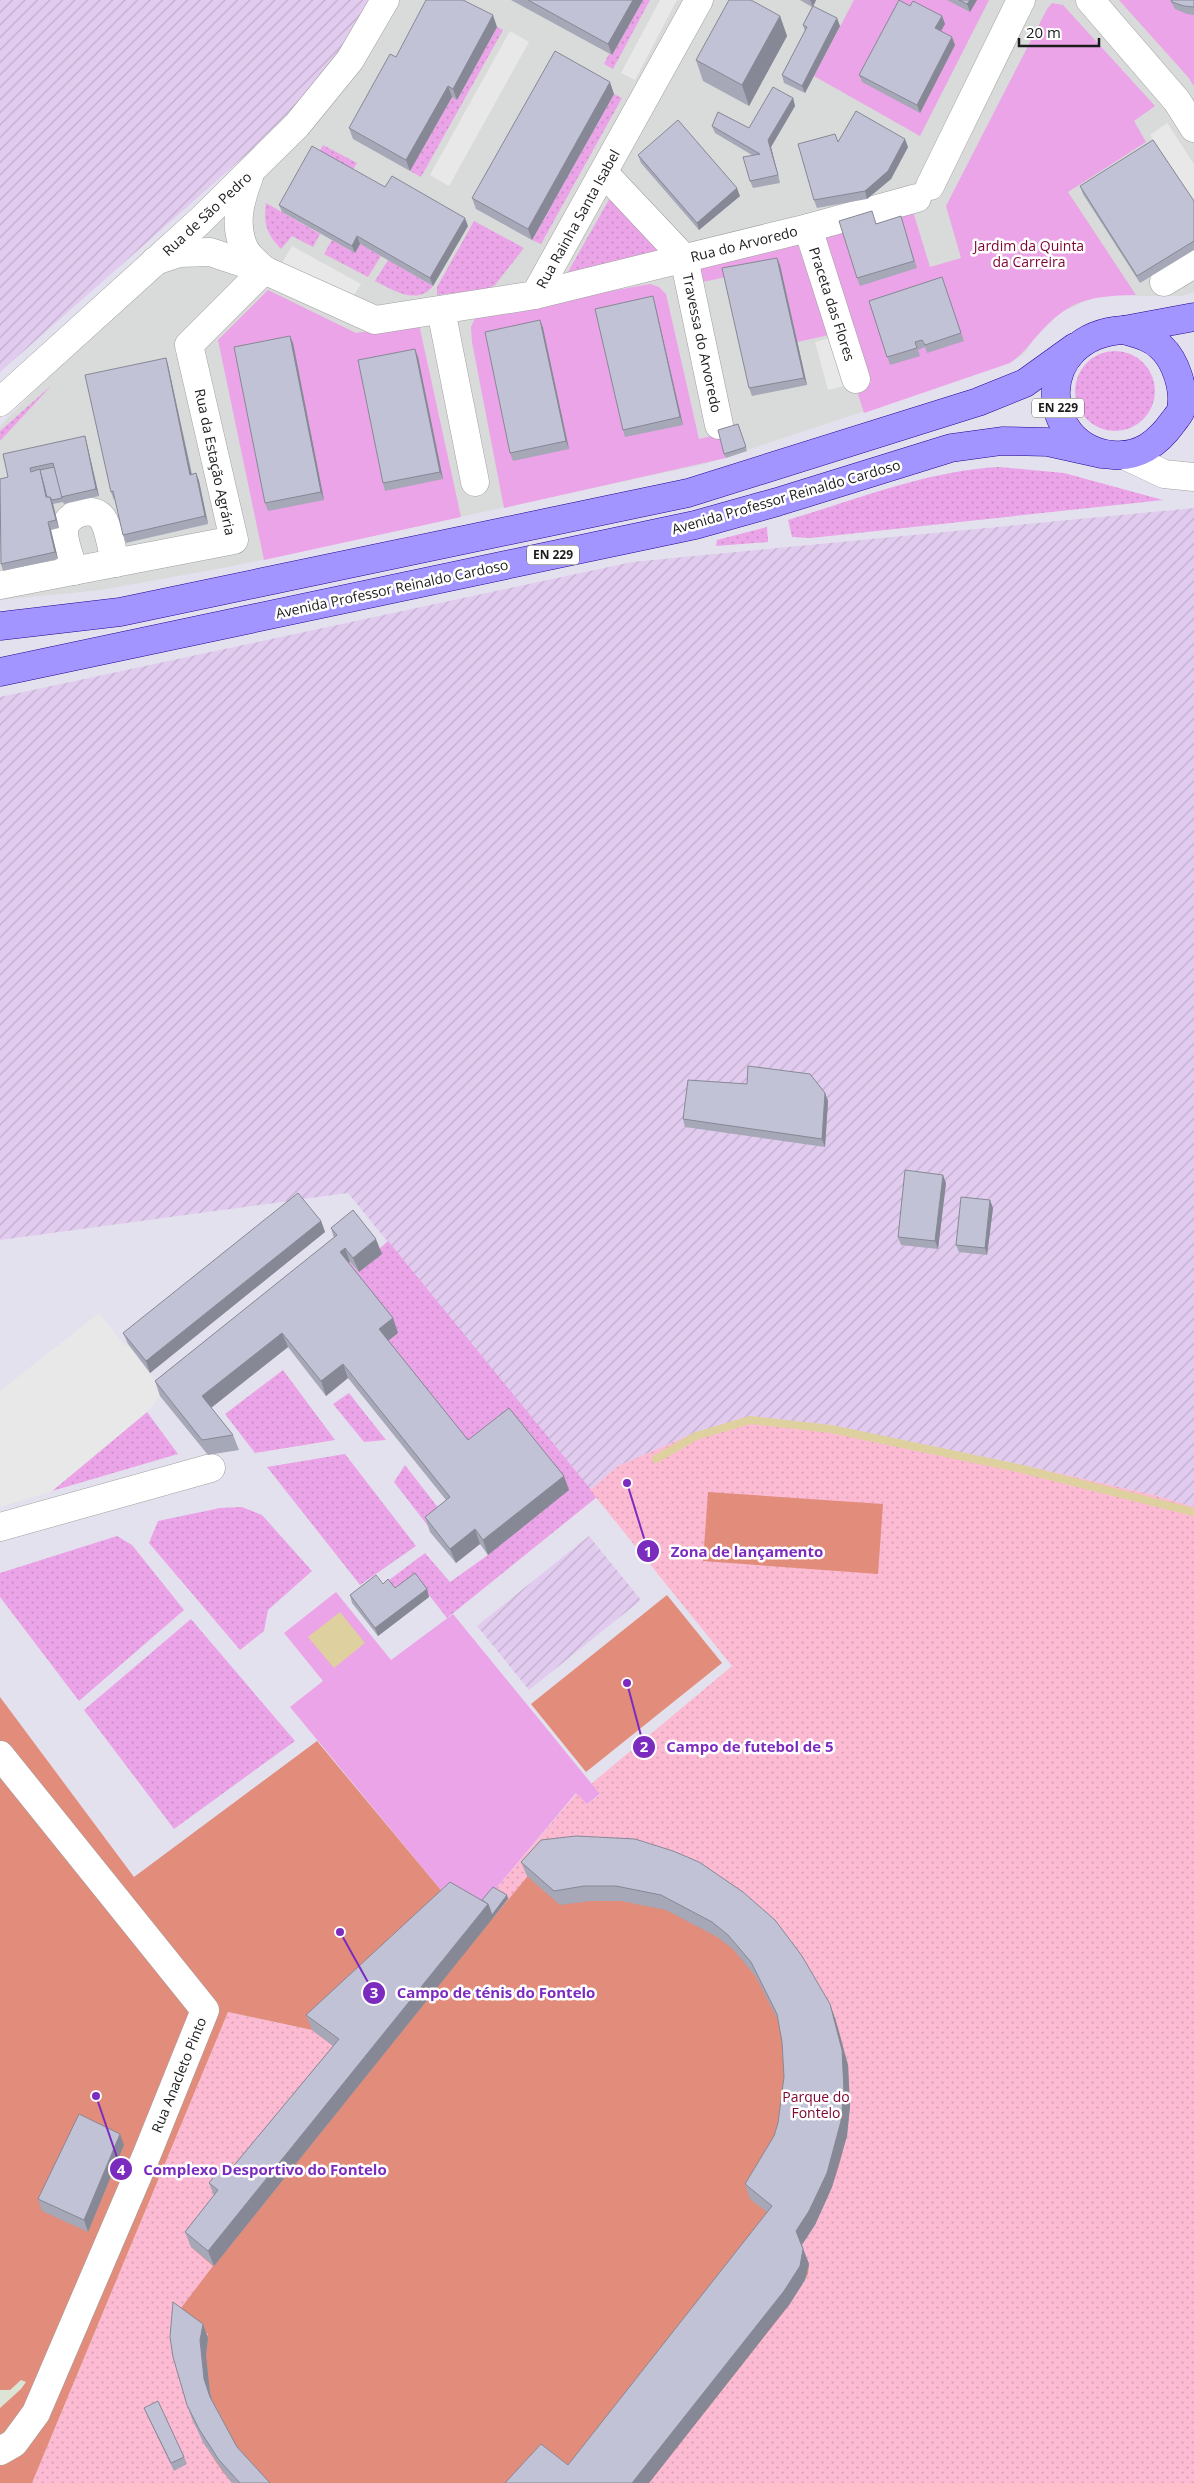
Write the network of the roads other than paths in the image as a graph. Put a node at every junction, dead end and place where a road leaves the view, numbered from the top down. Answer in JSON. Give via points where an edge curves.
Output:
{"nodes":[{"id":1,"x":385,"y":0,"type":"edge"},
{"id":2,"x":699,"y":0,"type":"edge"},
{"id":3,"x":1021,"y":0,"type":"edge"},
{"id":4,"x":1090,"y":0,"type":"edge"},
{"id":5,"x":1194,"y":128,"type":"edge"},
{"id":6,"x":251,"y":173,"type":"junction"},
{"id":7,"x":604,"y":173,"type":"junction"},
{"id":8,"x":808,"y":228,"type":"junction"},
{"id":9,"x":684,"y":258,"type":"junction"},
{"id":10,"x":155,"y":261,"type":"junction"},
{"id":11,"x":1194,"y":264,"type":"edge"},
{"id":12,"x":264,"y":270,"type":"junction"},
{"id":13,"x":1164,"y":282,"type":"dead end"},
{"id":14,"x":535,"y":295,"type":"junction"},
{"id":15,"x":441,"y":310,"type":"junction"},
{"id":16,"x":1194,"y":317,"type":"edge"},
{"id":17,"x":1124,"y":330,"type":"junction"},
{"id":18,"x":1075,"y":347,"type":"junction"},
{"id":19,"x":856,"y":379,"type":"dead end"},
{"id":20,"x":1188,"y":401,"type":"edge"},
{"id":21,"x":0,"y":402,"type":"edge"},
{"id":22,"x":719,"y":425,"type":"dead end"},
{"id":23,"x":1113,"y":454,"type":"junction"},
{"id":24,"x":1194,"y":477,"type":"edge"},
{"id":25,"x":475,"y":482,"type":"dead end"},
{"id":26,"x":115,"y":563,"type":"junction"},
{"id":27,"x":74,"y":571,"type":"junction"},
{"id":28,"x":0,"y":585,"type":"edge"},
{"id":29,"x":0,"y":626,"type":"edge"},
{"id":30,"x":0,"y":672,"type":"edge"},
{"id":31,"x":211,"y":1468,"type":"dead end"},
{"id":32,"x":0,"y":1527,"type":"edge"},
{"id":33,"x":0,"y":1755,"type":"edge"},
{"id":34,"x":0,"y":2451,"type":"edge"}],
"edges":[{"from":1,"to":6,"type":"street","name":"Rua de São Pedro","via":[[350,60],[297,125]]},
{"from":2,"to":7,"type":"street","name":"Rua Rainha Santa Isabel"},
{"from":3,"to":8,"type":"street","name":"Rua do Arvoredo","via":[[924,192]]},
{"from":4,"to":5,"type":"street","via":[[1177,101]]},
{"from":6,"to":10,"type":"street","name":"Rua de São Pedro"},
{"from":6,"to":12,"type":"street","via":[[238,212],[240,231],[246,251]]},
{"from":7,"to":9,"type":"street","name":"Travessa do Arvoredo"},
{"from":7,"to":14,"type":"street","name":"Rua Rainha Santa Isabel"},
{"from":8,"to":9,"type":"street","name":"Rua do Arvoredo"},
{"from":8,"to":19,"type":"street","name":"Praceta das Flores"},
{"from":9,"to":14,"type":"street","name":"Rua do Arvoredo"},
{"from":9,"to":22,"type":"street","name":"Travessa do Arvoredo"},
{"from":10,"to":12,"type":"street","name":"Rua Rainha Santa Isabel","via":[[179,253],[210,252]]},
{"from":10,"to":21,"type":"street","name":"Rua de São Pedro"},
{"from":11,"to":13,"type":"street"},
{"from":12,"to":15,"type":"street","name":"Rua Rainha Santa Isabel","via":[[375,320]]},
{"from":12,"to":26,"type":"street","name":"Rua da Estação Agrária","via":[[189,345],[234,540]]},
{"from":14,"to":15,"type":"street","name":"Rua Rainha Santa Isabel"},
{"from":15,"to":25,"type":"street"},
{"from":16,"to":17,"type":"main road","number":"EN 229"},
{"from":17,"to":18,"type":"main road","number":"EN 229","via":[[1098,334]]},
{"from":17,"to":20,"type":"main road","number":"EN 229","via":[[1161,346],[1174,362]]},
{"from":18,"to":23,"type":"main road","number":"EN 229","via":[[1063,363],[1057,380],[1056,399],[1061,417],[1071,434],[1085,446]]},
{"from":18,"to":29,"type":"main road","number":"EN 229","via":[[1025,383],[978,402],[688,493],[120,612]]},
{"from":20,"to":23,"type":"main road","number":"EN 229","via":[[1162,439],[1144,450]]},
{"from":23,"to":24,"type":"street","via":[[1164,474]]},
{"from":23,"to":30,"type":"main road","name":"Avenida Professor Reinaldo Cardoso","number":"EN 229","via":[[1048,442],[1002,441],[951,448],[695,524]]},
{"from":26,"to":27,"type":"street","name":"Rua da Estação Agrária"},
{"from":26,"to":27,"type":"street","via":[[104,520],[98,514],[82,512],[67,522],[64,532]]},
{"from":27,"to":28,"type":"street","name":"Rua da Estação Agrária"},
{"from":31,"to":32,"type":"street"},
{"from":33,"to":34,"type":"street","name":"Rua Anacleto Pinto","via":[[205,2010],[36,2413],[14,2443]]}]}
